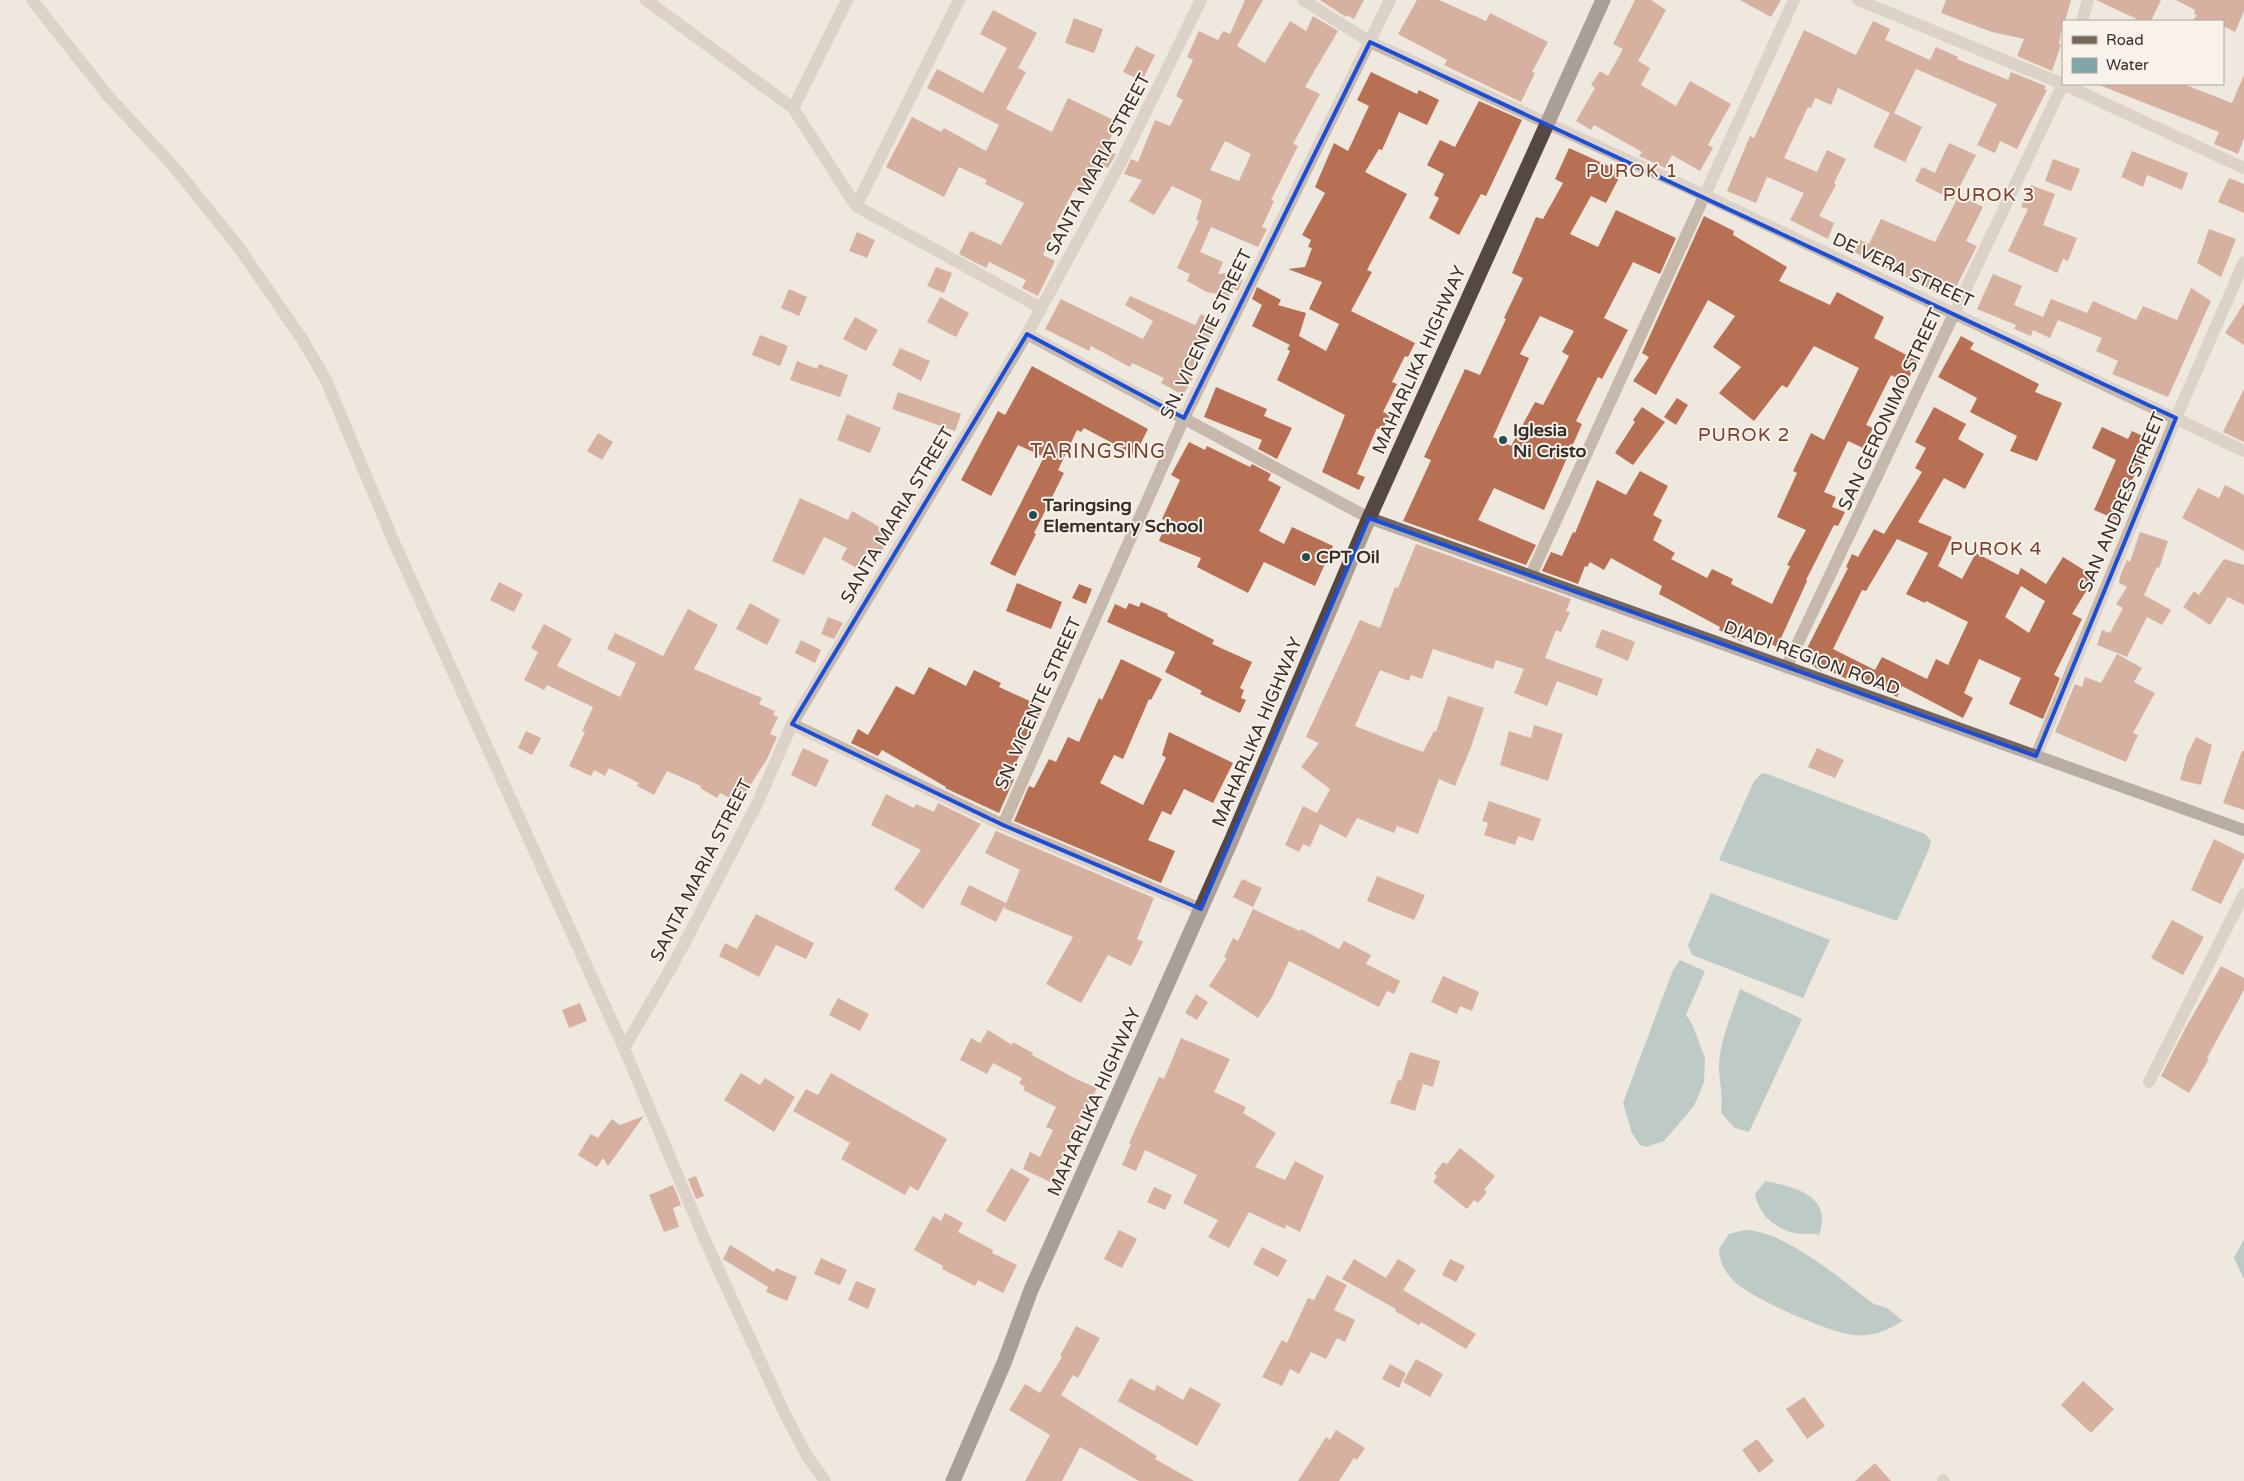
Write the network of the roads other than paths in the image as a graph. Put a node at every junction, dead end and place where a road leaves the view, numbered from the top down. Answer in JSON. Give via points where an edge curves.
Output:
{"nodes":[{"id":1,"x":32,"y":0,"type":"edge"},
{"id":2,"x":847,"y":0,"type":"edge"},
{"id":3,"x":958,"y":0,"type":"edge"},
{"id":4,"x":1202,"y":0,"type":"edge"},
{"id":5,"x":1303,"y":0,"type":"edge"},
{"id":6,"x":1390,"y":0,"type":"edge"},
{"id":7,"x":1603,"y":0,"type":"edge"},
{"id":8,"x":1794,"y":0,"type":"edge"},
{"id":9,"x":1858,"y":0,"type":"edge"},
{"id":10,"x":2088,"y":0,"type":"edge"},
{"id":11,"x":652,"y":2,"type":"edge"},
{"id":12,"x":2082,"y":20,"type":"edge"},
{"id":13,"x":1370,"y":42,"type":"junction"},
{"id":14,"x":2062,"y":84,"type":"edge"},
{"id":15,"x":2063,"y":85,"type":"edge"},
{"id":16,"x":2065,"y":85,"type":"edge"},
{"id":17,"x":793,"y":108,"type":"junction"},
{"id":18,"x":1546,"y":122,"type":"junction"},
{"id":19,"x":2244,"y":168,"type":"edge"},
{"id":20,"x":1704,"y":195,"type":"junction"},
{"id":21,"x":856,"y":206,"type":"junction"},
{"id":22,"x":2244,"y":262,"type":"edge"},
{"id":23,"x":1041,"y":308,"type":"junction"},
{"id":24,"x":1955,"y":314,"type":"junction"},
{"id":25,"x":1026,"y":334,"type":"junction"},
{"id":26,"x":1184,"y":418,"type":"junction"},
{"id":27,"x":2176,"y":418,"type":"junction"},
{"id":28,"x":2244,"y":451,"type":"edge"},
{"id":29,"x":1369,"y":518,"type":"junction"},
{"id":30,"x":1530,"y":577,"type":"junction"},
{"id":31,"x":1786,"y":668,"type":"junction"},
{"id":32,"x":792,"y":724,"type":"junction"},
{"id":33,"x":2036,"y":756,"type":"junction"},
{"id":34,"x":1003,"y":825,"type":"junction"},
{"id":35,"x":2244,"y":830,"type":"edge"},
{"id":36,"x":2244,"y":894,"type":"edge"},
{"id":37,"x":1201,"y":909,"type":"junction"},
{"id":38,"x":624,"y":1048,"type":"junction"},
{"id":39,"x":2149,"y":1082,"type":"dead end"},
{"id":40,"x":825,"y":1481,"type":"edge"},
{"id":41,"x":952,"y":1481,"type":"edge"}],
"edges":[{"from":1,"to":38,"type":"street","via":[[109,97],[174,167],[237,246],[302,339],[326,380],[393,540]]},
{"from":2,"to":17,"type":"street"},
{"from":3,"to":21,"type":"street"},
{"from":4,"to":23,"type":"street","name":"SANTA MARIA STREET","via":[[1121,162]]},
{"from":5,"to":13,"type":"street","name":"DE VERA STREET"},
{"from":6,"to":13,"type":"street","name":"SN. VICENTE STREET"},
{"from":7,"to":18,"type":"highway","name":"MAHARLIKA HIGHWAY"},
{"from":8,"to":20,"type":"street"},
{"from":9,"to":14,"type":"street"},
{"from":10,"to":12,"type":"street"},
{"from":11,"to":17,"type":"street"},
{"from":13,"to":18,"type":"street","name":"DE VERA STREET"},
{"from":13,"to":26,"type":"street","name":"SN. VICENTE STREET"},
{"from":15,"to":24,"type":"street","name":"SAN GERONIMO STREET"},
{"from":16,"to":19,"type":"street"},
{"from":17,"to":21,"type":"street"},
{"from":18,"to":20,"type":"street","name":"DE VERA STREET"},
{"from":18,"to":29,"type":"highway","name":"MAHARLIKA HIGHWAY"},
{"from":20,"to":24,"type":"street","name":"DE VERA STREET"},
{"from":20,"to":30,"type":"street"},
{"from":21,"to":23,"type":"street"},
{"from":22,"to":27,"type":"street","name":"SAN ANDRES STREET"},
{"from":23,"to":25,"type":"street","name":"SANTA MARIA STREET"},
{"from":24,"to":27,"type":"street","name":"DE VERA STREET"},
{"from":24,"to":31,"type":"street","name":"SAN GERONIMO STREET"},
{"from":25,"to":26,"type":"street"},
{"from":25,"to":32,"type":"street","name":"SANTA MARIA STREET"},
{"from":26,"to":29,"type":"street"},
{"from":26,"to":34,"type":"street","name":"SN. VICENTE STREET"},
{"from":27,"to":28,"type":"street","name":"DE VERA STREET"},
{"from":27,"to":33,"type":"street","name":"SAN ANDRES STREET"},
{"from":29,"to":30,"type":"main road","name":"DIADI REGION ROAD"},
{"from":29,"to":37,"type":"highway","name":"MAHARLIKA HIGHWAY"},
{"from":30,"to":31,"type":"main road","name":"DIADI REGION ROAD"},
{"from":31,"to":33,"type":"main road","name":"DIADI REGION ROAD"},
{"from":32,"to":34,"type":"street"},
{"from":32,"to":38,"type":"street","name":"SANTA MARIA STREET","via":[[748,821]]},
{"from":33,"to":35,"type":"main road","name":"DIADI REGION ROAD"},
{"from":34,"to":37,"type":"street"},
{"from":36,"to":39,"type":"street"},
{"from":37,"to":41,"type":"highway","name":"MAHARLIKA HIGHWAY","via":[[1030,1290],[1004,1363]]},
{"from":38,"to":40,"type":"street","via":[[704,1238],[779,1401],[807,1456]]}]}
